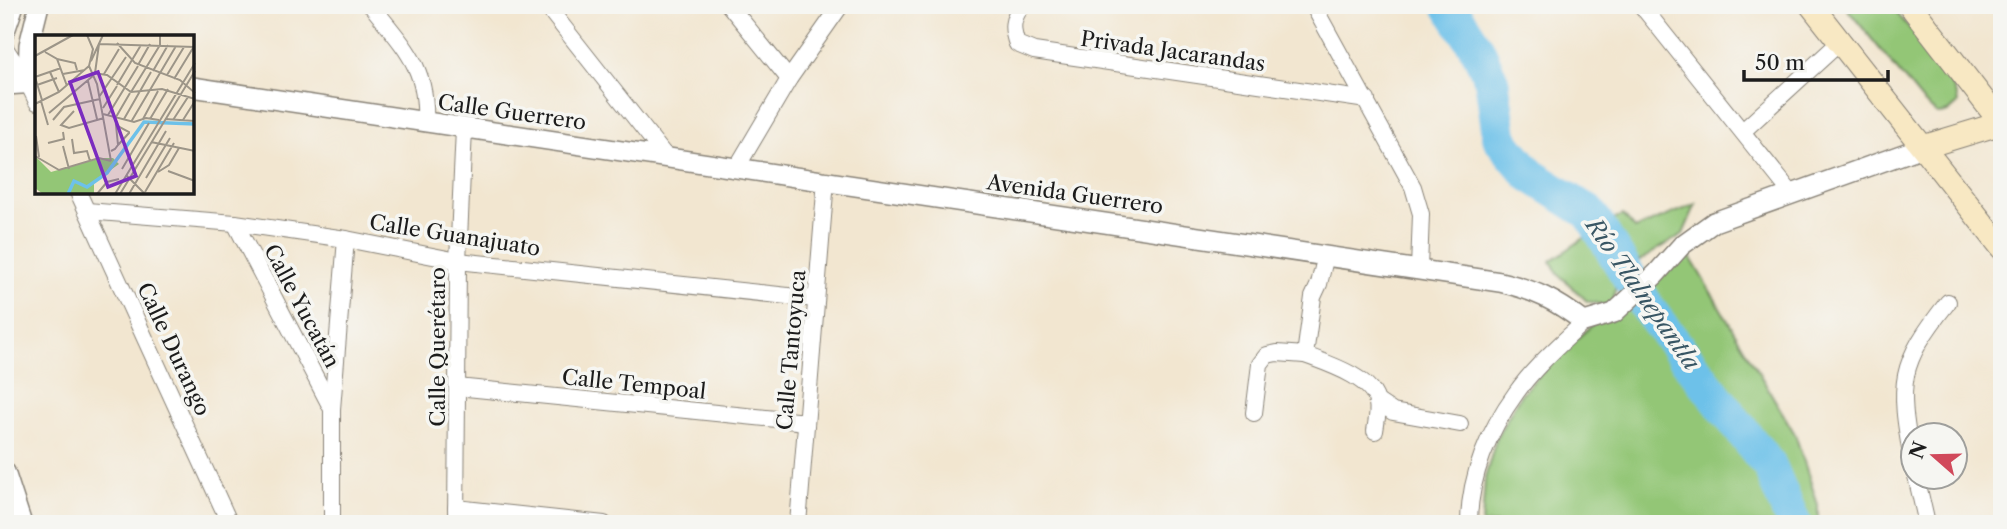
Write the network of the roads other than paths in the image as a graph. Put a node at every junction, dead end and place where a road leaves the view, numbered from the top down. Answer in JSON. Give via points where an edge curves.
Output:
{"nodes":[{"id":1,"x":14,"y":5,"type":"edge"},
{"id":2,"x":39,"y":5,"type":"edge"},
{"id":3,"x":371,"y":5,"type":"edge"},
{"id":4,"x":546,"y":5,"type":"edge"},
{"id":5,"x":729,"y":5,"type":"edge"},
{"id":6,"x":841,"y":5,"type":"edge"},
{"id":7,"x":1022,"y":5,"type":"edge"},
{"id":8,"x":1314,"y":5,"type":"edge"},
{"id":9,"x":1642,"y":5,"type":"edge"},
{"id":10,"x":1811,"y":5,"type":"edge"},
{"id":11,"x":1910,"y":5,"type":"edge"},
{"id":12,"x":5,"y":31,"type":"edge"},
{"id":13,"x":1840,"y":42,"type":"junction"},
{"id":14,"x":5,"y":48,"type":"edge"},
{"id":15,"x":789,"y":79,"type":"junction"},
{"id":16,"x":32,"y":83,"type":"edge"},
{"id":17,"x":5,"y":85,"type":"edge"},
{"id":18,"x":194,"y":87,"type":"edge"},
{"id":19,"x":1367,"y":100,"type":"junction"},
{"id":20,"x":425,"y":123,"type":"junction"},
{"id":21,"x":2002,"y":123,"type":"edge"},
{"id":22,"x":464,"y":129,"type":"junction"},
{"id":23,"x":1743,"y":131,"type":"junction"},
{"id":24,"x":1923,"y":147,"type":"junction"},
{"id":25,"x":666,"y":157,"type":"junction"},
{"id":26,"x":737,"y":167,"type":"junction"},
{"id":27,"x":827,"y":180,"type":"junction"},
{"id":28,"x":1791,"y":193,"type":"junction"},
{"id":29,"x":79,"y":194,"type":"edge"},
{"id":30,"x":87,"y":211,"type":"junction"},
{"id":31,"x":235,"y":223,"type":"junction"},
{"id":32,"x":346,"y":240,"type":"junction"},
{"id":33,"x":2002,"y":248,"type":"edge"},
{"id":34,"x":1321,"y":254,"type":"junction"},
{"id":35,"x":458,"y":261,"type":"junction"},
{"id":36,"x":1419,"y":269,"type":"junction"},
{"id":37,"x":816,"y":299,"type":"junction"},
{"id":38,"x":1948,"y":302,"type":"dead end"},
{"id":39,"x":1584,"y":322,"type":"junction"},
{"id":40,"x":1305,"y":355,"type":"junction"},
{"id":41,"x":457,"y":387,"type":"junction"},
{"id":42,"x":1377,"y":402,"type":"junction"},
{"id":43,"x":332,"y":409,"type":"junction"},
{"id":44,"x":1254,"y":413,"type":"dead end"},
{"id":45,"x":1905,"y":420,"type":"edge"},
{"id":46,"x":807,"y":422,"type":"junction"},
{"id":47,"x":1460,"y":425,"type":"dead end"},
{"id":48,"x":1375,"y":431,"type":"dead end"},
{"id":49,"x":5,"y":472,"type":"edge"},
{"id":50,"x":1919,"y":490,"type":"edge"},
{"id":51,"x":456,"y":516,"type":"edge"},
{"id":52,"x":22,"y":524,"type":"edge"},
{"id":53,"x":230,"y":524,"type":"edge"},
{"id":54,"x":332,"y":524,"type":"edge"},
{"id":55,"x":604,"y":524,"type":"edge"},
{"id":56,"x":798,"y":524,"type":"edge"},
{"id":57,"x":1469,"y":524,"type":"edge"},
{"id":58,"x":1927,"y":524,"type":"edge"}],
"edges":[{"from":1,"to":12,"type":"street"},
{"from":2,"to":16,"type":"street","via":[[29,45]]},
{"from":3,"to":20,"type":"street","via":[[413,58],[422,77],[427,98]]},
{"from":4,"to":25,"type":"street"},
{"from":5,"to":15,"type":"street"},
{"from":6,"to":15,"type":"street"},
{"from":7,"to":19,"type":"street","name":"Privada Jacarandas","via":[[1012,31],[1017,44],[1034,51]]},
{"from":8,"to":19,"type":"street"},
{"from":9,"to":23,"type":"street"},
{"from":10,"to":13,"type":"main road"},
{"from":11,"to":21,"type":"main road"},
{"from":13,"to":23,"type":"street"},
{"from":13,"to":24,"type":"main road"},
{"from":14,"to":16,"type":"street"},
{"from":15,"to":26,"type":"street"},
{"from":16,"to":17,"type":"street"},
{"from":18,"to":20,"type":"street","name":"Calle Guerrero"},
{"from":19,"to":36,"type":"street","via":[[1413,187],[1421,214]]},
{"from":20,"to":22,"type":"street","name":"Calle Guerrero"},
{"from":21,"to":24,"type":"main road"},
{"from":22,"to":25,"type":"street","name":"Calle Guerrero"},
{"from":22,"to":35,"type":"street","name":"Calle Querétaro"},
{"from":23,"to":28,"type":"street"},
{"from":24,"to":28,"type":"street"},
{"from":24,"to":33,"type":"main road"},
{"from":25,"to":26,"type":"street","name":"Calle Guerrero"},
{"from":26,"to":27,"type":"street","name":"Calle Guerrero"},
{"from":27,"to":34,"type":"street","name":"Avenida Guerrero"},
{"from":27,"to":37,"type":"street","name":"Calle Tantoyuca"},
{"from":28,"to":39,"type":"street","via":[[1714,222],[1682,245],[1614,313]]},
{"from":29,"to":30,"type":"street","name":"Calle Durango"},
{"from":30,"to":31,"type":"street","name":"Calle Guanajuato"},
{"from":30,"to":53,"type":"street","name":"Calle Durango"},
{"from":31,"to":32,"type":"street","name":"Calle Guanajuato"},
{"from":31,"to":43,"type":"street","name":"Calle Yucatán"},
{"from":32,"to":35,"type":"street","name":"Calle Guanajuato"},
{"from":32,"to":43,"type":"street","name":"Calle Yucatán"},
{"from":34,"to":36,"type":"street","name":"Avenida Guerrero"},
{"from":34,"to":40,"type":"street"},
{"from":35,"to":37,"type":"street","name":"Calle Guanajuato"},
{"from":35,"to":41,"type":"street","name":"Calle Querétaro"},
{"from":36,"to":39,"type":"street","name":"Avenida Guerrero","via":[[1529,289],[1556,301]]},
{"from":37,"to":46,"type":"street","name":"Calle Tantoyuca"},
{"from":38,"to":45,"type":"street","via":[[1923,334],[1903,381]]},
{"from":39,"to":57,"type":"street","via":[[1517,391],[1492,434],[1476,472]]},
{"from":40,"to":42,"type":"street","via":[[1348,373],[1367,386]]},
{"from":40,"to":44,"type":"street","via":[[1267,355],[1260,364]]},
{"from":41,"to":46,"type":"street","name":"Calle Tempoal"},
{"from":41,"to":51,"type":"street","name":"Calle Querétaro"},
{"from":42,"to":47,"type":"street","via":[[1410,417]]},
{"from":42,"to":48,"type":"street"},
{"from":43,"to":54,"type":"street","name":"Calle Yucatán"},
{"from":46,"to":56,"type":"street","name":"Calle Tantoyuca"},
{"from":49,"to":52,"type":"street"},
{"from":50,"to":58,"type":"street"},
{"from":51,"to":55,"type":"street"}]}
